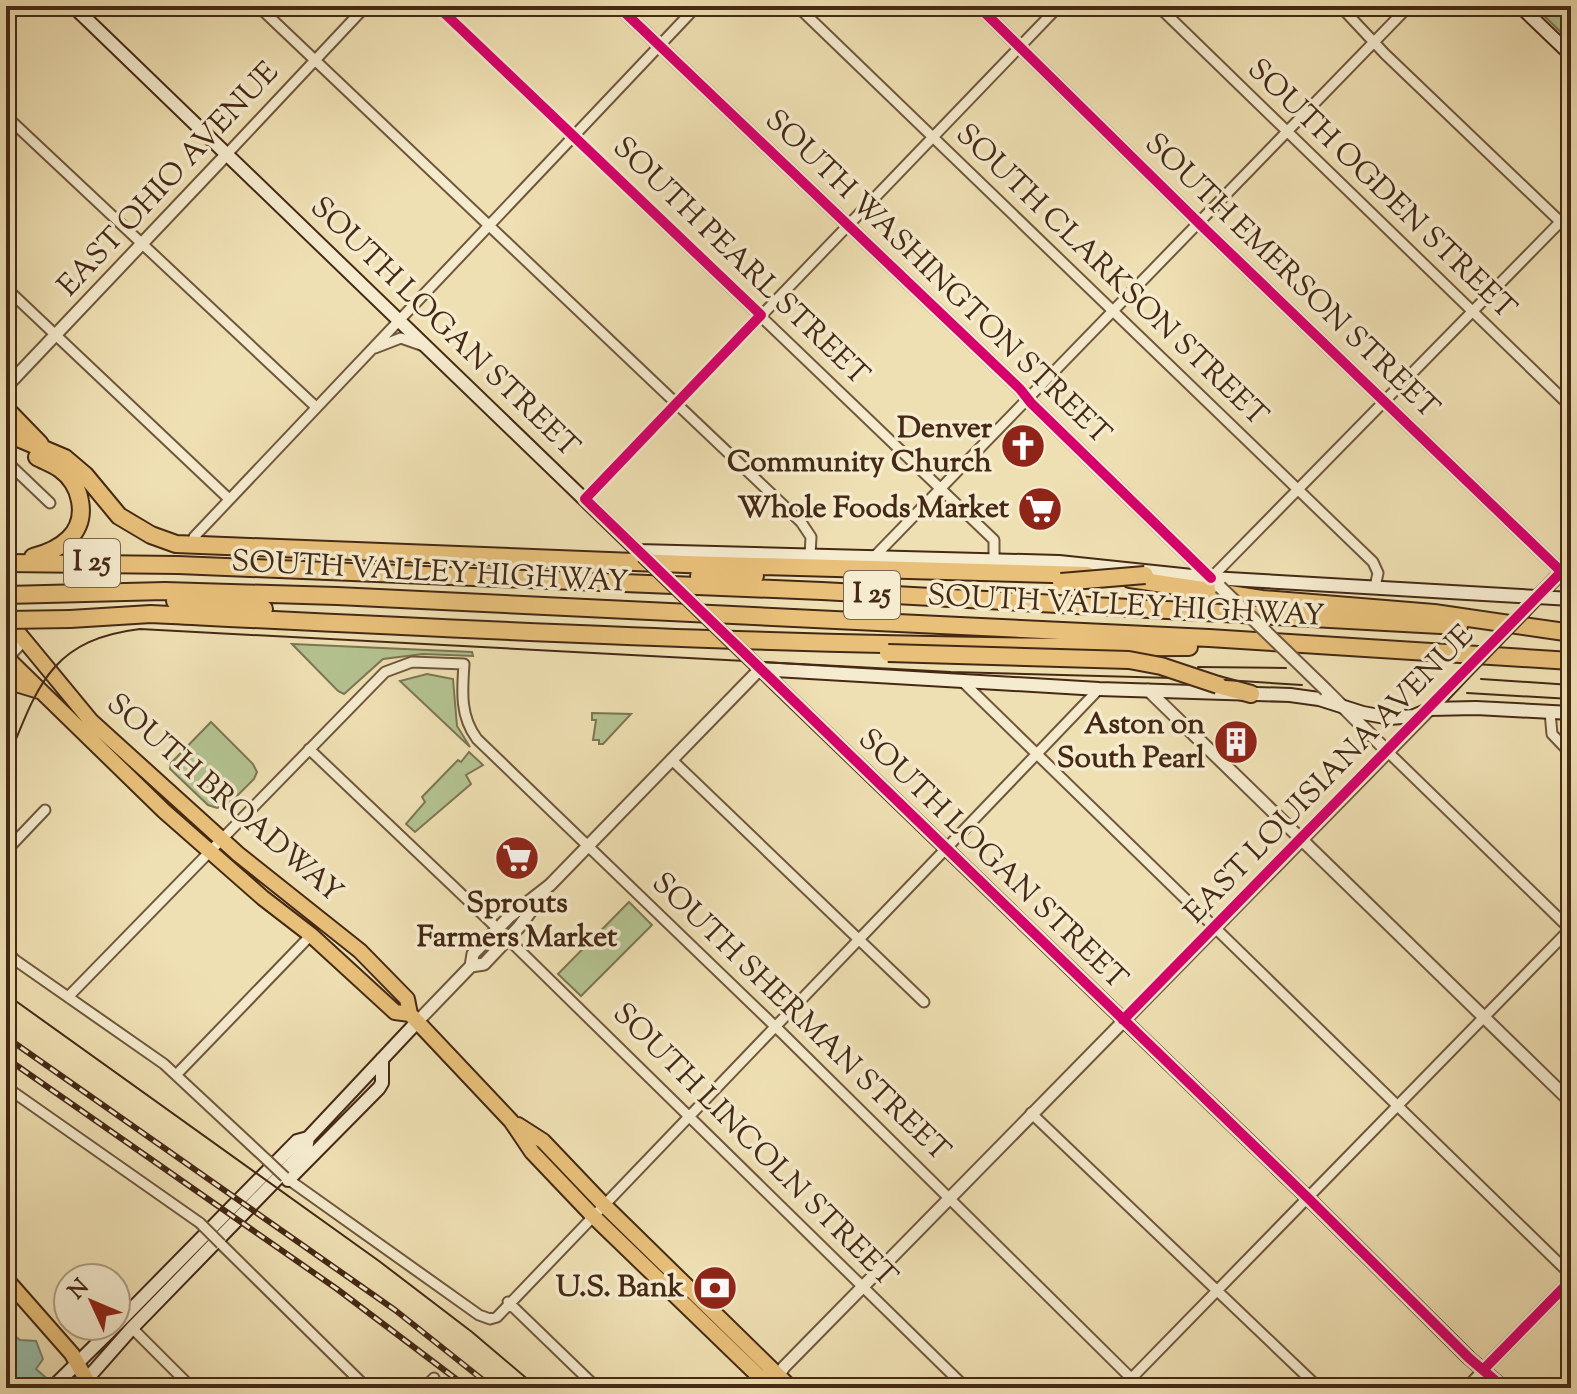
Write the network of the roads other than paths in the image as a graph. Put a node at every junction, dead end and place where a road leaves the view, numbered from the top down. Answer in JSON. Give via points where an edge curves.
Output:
{"nodes":[{"id":1,"x":73,"y":6,"type":"edge"},
{"id":2,"x":258,"y":6,"type":"edge"},
{"id":3,"x":366,"y":6,"type":"edge"},
{"id":4,"x":437,"y":6,"type":"edge"},
{"id":5,"x":618,"y":6,"type":"edge"},
{"id":6,"x":697,"y":6,"type":"edge"},
{"id":7,"x":797,"y":6,"type":"edge"},
{"id":8,"x":978,"y":6,"type":"edge"},
{"id":9,"x":1059,"y":6,"type":"edge"},
{"id":10,"x":1158,"y":6,"type":"edge"},
{"id":11,"x":1340,"y":6,"type":"edge"},
{"id":12,"x":1409,"y":6,"type":"edge"},
{"id":13,"x":1520,"y":6,"type":"edge"},
{"id":14,"x":1375,"y":42,"type":"junction"},
{"id":15,"x":660,"y":46,"type":"junction"},
{"id":16,"x":1020,"y":47,"type":"junction"},
{"id":17,"x":1571,"y":55,"type":"edge"},
{"id":18,"x":315,"y":60,"type":"junction"},
{"id":19,"x":6,"y":116,"type":"edge"},
{"id":20,"x":1287,"y":132,"type":"junction"},
{"id":21,"x":574,"y":136,"type":"junction"},
{"id":22,"x":932,"y":136,"type":"junction"},
{"id":23,"x":226,"y":155,"type":"junction"},
{"id":24,"x":1571,"y":211,"type":"edge"},
{"id":25,"x":1560,"y":222,"type":"junction"},
{"id":26,"x":1199,"y":223,"type":"junction"},
{"id":27,"x":848,"y":225,"type":"junction"},
{"id":28,"x":488,"y":226,"type":"junction"},
{"id":29,"x":1571,"y":232,"type":"edge"},
{"id":30,"x":141,"y":245,"type":"junction"},
{"id":31,"x":6,"y":288,"type":"edge"},
{"id":32,"x":1113,"y":311,"type":"junction"},
{"id":33,"x":1471,"y":311,"type":"junction"},
{"id":34,"x":761,"y":315,"type":"junction"},
{"id":35,"x":398,"y":321,"type":"junction"},
{"id":36,"x":56,"y":335,"type":"junction"},
{"id":37,"x":425,"y":347,"type":"junction"},
{"id":38,"x":369,"y":351,"type":"junction"},
{"id":39,"x":6,"y":387,"type":"edge"},
{"id":40,"x":1028,"y":399,"type":"junction"},
{"id":41,"x":1384,"y":401,"type":"junction"},
{"id":42,"x":675,"y":405,"type":"junction"},
{"id":43,"x":316,"y":407,"type":"junction"},
{"id":44,"x":1571,"y":407,"type":"edge"},
{"id":45,"x":6,"y":409,"type":"edge"},
{"id":46,"x":6,"y":433,"type":"edge"},
{"id":47,"x":6,"y":444,"type":"edge"},
{"id":48,"x":47,"y":451,"type":"junction"},
{"id":49,"x":6,"y":461,"type":"edge"},
{"id":50,"x":940,"y":487,"type":"junction"},
{"id":51,"x":1299,"y":490,"type":"junction"},
{"id":52,"x":229,"y":499,"type":"junction"},
{"id":53,"x":585,"y":499,"type":"junction"},
{"id":54,"x":50,"y":503,"type":"dead end"},
{"id":55,"x":194,"y":537,"type":"dead end"},
{"id":56,"x":640,"y":554,"type":"junction"},
{"id":57,"x":810,"y":555,"type":"junction"},
{"id":58,"x":875,"y":556,"type":"junction"},
{"id":59,"x":994,"y":559,"type":"junction"},
{"id":60,"x":6,"y":563,"type":"edge"},
{"id":61,"x":1568,"y":572,"type":"edge"},
{"id":62,"x":1164,"y":574,"type":"junction"},
{"id":63,"x":1216,"y":583,"type":"junction"},
{"id":64,"x":609,"y":584,"type":"junction"},
{"id":65,"x":1375,"y":587,"type":"junction"},
{"id":66,"x":6,"y":595,"type":"edge"},
{"id":67,"x":50,"y":595,"type":"junction"},
{"id":68,"x":1537,"y":597,"type":"junction"},
{"id":69,"x":1571,"y":599,"type":"edge"},
{"id":70,"x":6,"y":619,"type":"edge"},
{"id":71,"x":414,"y":626,"type":"junction"},
{"id":72,"x":1568,"y":632,"type":"edge"},
{"id":73,"x":697,"y":638,"type":"junction"},
{"id":74,"x":25,"y":640,"type":"junction"},
{"id":75,"x":1339,"y":647,"type":"junction"},
{"id":76,"x":6,"y":658,"type":"edge"},
{"id":77,"x":1571,"y":661,"type":"edge"},
{"id":78,"x":758,"y":667,"type":"junction"},
{"id":79,"x":6,"y":681,"type":"edge"},
{"id":80,"x":963,"y":682,"type":"junction"},
{"id":81,"x":1099,"y":689,"type":"junction"},
{"id":82,"x":1148,"y":690,"type":"junction"},
{"id":83,"x":43,"y":693,"type":"junction"},
{"id":84,"x":1251,"y":694,"type":"junction"},
{"id":85,"x":1339,"y":704,"type":"junction"},
{"id":86,"x":1430,"y":709,"type":"junction"},
{"id":87,"x":1550,"y":712,"type":"junction"},
{"id":88,"x":1571,"y":713,"type":"edge"},
{"id":89,"x":309,"y":749,"type":"junction"},
{"id":90,"x":1388,"y":752,"type":"junction"},
{"id":91,"x":1571,"y":754,"type":"edge"},
{"id":92,"x":1036,"y":755,"type":"junction"},
{"id":93,"x":672,"y":760,"type":"junction"},
{"id":94,"x":45,"y":810,"type":"dead end"},
{"id":95,"x":222,"y":839,"type":"junction"},
{"id":96,"x":1301,"y":840,"type":"junction"},
{"id":97,"x":589,"y":846,"type":"junction"},
{"id":98,"x":946,"y":848,"type":"junction"},
{"id":99,"x":6,"y":851,"type":"edge"},
{"id":100,"x":209,"y":851,"type":"junction"},
{"id":101,"x":550,"y":885,"type":"junction"},
{"id":102,"x":497,"y":928,"type":"junction"},
{"id":103,"x":1214,"y":929,"type":"junction"},
{"id":104,"x":1571,"y":929,"type":"edge"},
{"id":105,"x":311,"y":935,"type":"junction"},
{"id":106,"x":508,"y":939,"type":"junction"},
{"id":107,"x":859,"y":939,"type":"junction"},
{"id":108,"x":6,"y":950,"type":"edge"},
{"id":109,"x":478,"y":965,"type":"junction"},
{"id":110,"x":68,"y":997,"type":"junction"},
{"id":111,"x":924,"y":1002,"type":"dead end"},
{"id":112,"x":414,"y":1018,"type":"junction"},
{"id":113,"x":1483,"y":1018,"type":"junction"},
{"id":114,"x":1123,"y":1020,"type":"junction"},
{"id":115,"x":775,"y":1026,"type":"junction"},
{"id":116,"x":382,"y":1059,"type":"junction"},
{"id":117,"x":176,"y":1075,"type":"junction"},
{"id":118,"x":6,"y":1087,"type":"edge"},
{"id":119,"x":1571,"y":1102,"type":"edge"},
{"id":120,"x":1397,"y":1106,"type":"junction"},
{"id":121,"x":1031,"y":1113,"type":"junction"},
{"id":122,"x":689,"y":1115,"type":"junction"},
{"id":123,"x":308,"y":1138,"type":"junction"},
{"id":124,"x":286,"y":1178,"type":"junction"},
{"id":125,"x":1308,"y":1198,"type":"junction"},
{"id":126,"x":949,"y":1199,"type":"junction"},
{"id":127,"x":597,"y":1210,"type":"junction"},
{"id":128,"x":180,"y":1261,"type":"junction"},
{"id":129,"x":1571,"y":1277,"type":"edge"},
{"id":130,"x":6,"y":1279,"type":"edge"},
{"id":131,"x":864,"y":1286,"type":"junction"},
{"id":132,"x":1218,"y":1290,"type":"junction"},
{"id":133,"x":508,"y":1302,"type":"junction"},
{"id":134,"x":132,"y":1309,"type":"edge"},
{"id":135,"x":132,"y":1328,"type":"junction"},
{"id":136,"x":98,"y":1342,"type":"edge"},
{"id":137,"x":121,"y":1342,"type":"edge"},
{"id":138,"x":77,"y":1362,"type":"junction"},
{"id":139,"x":1483,"y":1370,"type":"junction"},
{"id":140,"x":434,"y":1378,"type":"dead end"},
{"id":141,"x":1132,"y":1378,"type":"junction"},
{"id":142,"x":773,"y":1384,"type":"edge"},
{"id":143,"x":86,"y":1385,"type":"edge"},
{"id":144,"x":52,"y":1388,"type":"edge"},
{"id":145,"x":192,"y":1388,"type":"edge"},
{"id":146,"x":367,"y":1388,"type":"edge"},
{"id":147,"x":424,"y":1388,"type":"edge"},
{"id":148,"x":597,"y":1388,"type":"edge"},
{"id":149,"x":791,"y":1388,"type":"edge"},
{"id":150,"x":966,"y":1388,"type":"edge"},
{"id":151,"x":1122,"y":1388,"type":"edge"},
{"id":152,"x":1141,"y":1388,"type":"edge"},
{"id":153,"x":1319,"y":1388,"type":"edge"},
{"id":154,"x":1466,"y":1388,"type":"edge"},
{"id":155,"x":1504,"y":1388,"type":"edge"}],
"edges":[{"from":1,"to":23,"type":"main road","name":"SOUTH LOGAN STREET"},
{"from":2,"to":18,"type":"street"},
{"from":3,"to":18,"type":"street","name":"EAST OHIO AVENUE"},
{"from":4,"to":21,"type":"street","name":"SOUTH PEARL STREET"},
{"from":5,"to":15,"type":"street","name":"SOUTH WASHINGTON STREET"},
{"from":6,"to":15,"type":"street"},
{"from":7,"to":22,"type":"street","name":"SOUTH CLARKSON STREET"},
{"from":8,"to":16,"type":"street","name":"SOUTH EMERSON STREET"},
{"from":9,"to":16,"type":"street"},
{"from":10,"to":20,"type":"street","name":"SOUTH OGDEN STREET"},
{"from":11,"to":14,"type":"street"},
{"from":12,"to":14,"type":"street"},
{"from":13,"to":17,"type":"main road"},
{"from":14,"to":20,"type":"street"},
{"from":14,"to":25,"type":"street"},
{"from":15,"to":21,"type":"street"},
{"from":15,"to":27,"type":"street","name":"SOUTH WASHINGTON STREET"},
{"from":16,"to":22,"type":"street"},
{"from":16,"to":26,"type":"street","name":"SOUTH EMERSON STREET"},
{"from":18,"to":23,"type":"street","name":"EAST OHIO AVENUE"},
{"from":18,"to":28,"type":"street"},
{"from":19,"to":30,"type":"street"},
{"from":20,"to":26,"type":"street"},
{"from":20,"to":33,"type":"street","name":"SOUTH OGDEN STREET"},
{"from":21,"to":28,"type":"street"},
{"from":21,"to":34,"type":"street","name":"SOUTH PEARL STREET"},
{"from":22,"to":27,"type":"street"},
{"from":22,"to":32,"type":"street","name":"SOUTH CLARKSON STREET"},
{"from":23,"to":30,"type":"street","name":"EAST OHIO AVENUE"},
{"from":23,"to":35,"type":"main road","name":"SOUTH LOGAN STREET"},
{"from":24,"to":25,"type":"street"},
{"from":25,"to":29,"type":"street"},
{"from":25,"to":33,"type":"street"},
{"from":26,"to":32,"type":"street"},
{"from":26,"to":41,"type":"street","name":"SOUTH EMERSON STREET"},
{"from":27,"to":34,"type":"street"},
{"from":27,"to":40,"type":"street","name":"SOUTH WASHINGTON STREET"},
{"from":28,"to":35,"type":"street"},
{"from":28,"to":42,"type":"street"},
{"from":30,"to":36,"type":"street","name":"EAST OHIO AVENUE"},
{"from":30,"to":43,"type":"street"},
{"from":31,"to":36,"type":"street"},
{"from":32,"to":40,"type":"street"},
{"from":32,"to":51,"type":"street","name":"SOUTH CLARKSON STREET"},
{"from":33,"to":41,"type":"street"},
{"from":33,"to":44,"type":"street","name":"SOUTH OGDEN STREET"},
{"from":34,"to":42,"type":"street"},
{"from":34,"to":50,"type":"street","name":"SOUTH PEARL STREET"},
{"from":35,"to":37,"type":"main road","name":"SOUTH LOGAN STREET"},
{"from":35,"to":38,"type":"street"},
{"from":36,"to":39,"type":"street","name":"EAST OHIO AVENUE"},
{"from":36,"to":52,"type":"street"},
{"from":37,"to":38,"type":"street","via":[[401,338]]},
{"from":37,"to":53,"type":"main road","name":"SOUTH LOGAN STREET"},
{"from":38,"to":43,"type":"street"},
{"from":40,"to":50,"type":"street"},
{"from":40,"to":63,"type":"street","name":"SOUTH WASHINGTON STREET"},
{"from":41,"to":51,"type":"street"},
{"from":41,"to":61,"type":"street","name":"SOUTH EMERSON STREET"},
{"from":42,"to":53,"type":"street"},
{"from":42,"to":57,"type":"street","via":[[805,527],[811,537]]},
{"from":43,"to":52,"type":"street"},
{"from":45,"to":48,"type":"highway"},
{"from":46,"to":48,"type":"highway"},
{"from":47,"to":60,"type":"highway","via":[[67,475],[81,504],[80,524],[70,539],[42,555]]},
{"from":48,"to":72,"type":"highway","via":[[77,468],[129,524],[188,545],[1078,574]]},
{"from":49,"to":54,"type":"street"},
{"from":50,"to":58,"type":"street"},
{"from":50,"to":59,"type":"street","name":"SOUTH PEARL STREET","via":[[994,540]]},
{"from":51,"to":63,"type":"street"},
{"from":51,"to":65,"type":"street","name":"SOUTH CLARKSON STREET","via":[[1373,562],[1378,573]]},
{"from":52,"to":55,"type":"street"},
{"from":53,"to":56,"type":"main road","name":"SOUTH LOGAN STREET"},
{"from":56,"to":57,"type":"main road"},
{"from":56,"to":78,"type":"main road","name":"SOUTH LOGAN STREET","bridge":true},
{"from":57,"to":58,"type":"main road"},
{"from":58,"to":59,"type":"main road"},
{"from":59,"to":62,"type":"main road"},
{"from":60,"to":64,"type":"highway","name":"SOUTH VALLEY HIGHWAY","number":"I 25"},
{"from":61,"to":68,"type":"main road","name":"EAST LOUISIANA AVENUE"},
{"from":62,"to":63,"type":"main road"},
{"from":62,"to":64,"type":"highway","bridge":true,"via":[[1061,582],[634,574]]},
{"from":63,"to":65,"type":"main road"},
{"from":63,"to":85,"type":"street","name":"SOUTH WASHINGTON STREET","bridge":true},
{"from":64,"to":72,"type":"highway","name":"SOUTH VALLEY HIGHWAY","number":"I 25","via":[[1072,603]]},
{"from":65,"to":68,"type":"main road"},
{"from":66,"to":67,"type":"highway","name":"SOUTH VALLEY HIGHWAY","number":"I 25"},
{"from":67,"to":71,"type":"highway","via":[[222,604]]},
{"from":67,"to":75,"type":"highway","name":"SOUTH VALLEY HIGHWAY","number":"I 25","via":[[165,591],[337,596]]},
{"from":68,"to":69,"type":"main road"},
{"from":68,"to":86,"type":"main road","name":"EAST LOUISIANA AVENUE","bridge":true},
{"from":70,"to":71,"type":"highway","bridge":true,"via":[[151,614]]},
{"from":70,"to":74,"type":"main road","name":"SOUTH BROADWAY"},
{"from":71,"to":73,"type":"highway"},
{"from":73,"to":75,"type":"highway","via":[[978,647]]},
{"from":73,"to":84,"type":"highway","bridge":true,"via":[[888,653],[1129,660]]},
{"from":74,"to":76,"type":"street"},
{"from":74,"to":95,"type":"main road","name":"SOUTH BROADWAY","via":[[91,721]]},
{"from":75,"to":77,"type":"highway","name":"SOUTH VALLEY HIGHWAY","number":"I 25"},
{"from":76,"to":83,"type":"main road","name":"SOUTH BROADWAY"},
{"from":78,"to":80,"type":"main road"},
{"from":78,"to":93,"type":"street"},
{"from":78,"to":98,"type":"main road","name":"SOUTH LOGAN STREET"},
{"from":79,"to":83,"type":"main road"},
{"from":80,"to":81,"type":"main road"},
{"from":80,"to":92,"type":"street"},
{"from":81,"to":82,"type":"main road"},
{"from":81,"to":92,"type":"street"},
{"from":82,"to":84,"type":"main road"},
{"from":82,"to":96,"type":"street"},
{"from":83,"to":100,"type":"main road","name":"SOUTH BROADWAY"},
{"from":84,"to":85,"type":"main road"},
{"from":85,"to":86,"type":"main road","via":[[1390,718]]},
{"from":85,"to":90,"type":"street","name":"SOUTH WASHINGTON STREET"},
{"from":86,"to":87,"type":"main road"},
{"from":86,"to":90,"type":"street","name":"EAST LOUISIANA AVENUE"},
{"from":87,"to":88,"type":"main road"},
{"from":87,"to":91,"type":"street","via":[[1552,734]]},
{"from":89,"to":95,"type":"street"},
{"from":89,"to":97,"type":"street","name":"SOUTH SHERMAN STREET","via":[[393,667],[464,664],[464,710],[473,733]]},
{"from":89,"to":102,"type":"street"},
{"from":90,"to":96,"type":"street","name":"EAST LOUISIANA AVENUE"},
{"from":90,"to":104,"type":"street","name":"SOUTH WASHINGTON STREET"},
{"from":92,"to":98,"type":"street"},
{"from":92,"to":103,"type":"street"},
{"from":93,"to":97,"type":"street"},
{"from":93,"to":107,"type":"street"},
{"from":94,"to":99,"type":"street"},
{"from":95,"to":100,"type":"street"},
{"from":95,"to":112,"type":"main road","name":"SOUTH BROADWAY","via":[[360,951],[407,999]]},
{"from":96,"to":103,"type":"street","name":"EAST LOUISIANA AVENUE"},
{"from":96,"to":113,"type":"street"},
{"from":97,"to":101,"type":"street"},
{"from":97,"to":115,"type":"street","name":"SOUTH SHERMAN STREET"},
{"from":98,"to":107,"type":"street"},
{"from":98,"to":114,"type":"main road","name":"SOUTH LOGAN STREET"},
{"from":100,"to":105,"type":"main road","name":"SOUTH BROADWAY"},
{"from":100,"to":110,"type":"street"},
{"from":101,"to":102,"type":"street"},
{"from":101,"to":106,"type":"street"},
{"from":102,"to":109,"type":"street","via":[[473,954]]},
{"from":103,"to":114,"type":"street","name":"EAST LOUISIANA AVENUE"},
{"from":103,"to":120,"type":"street"},
{"from":104,"to":113,"type":"street"},
{"from":105,"to":112,"type":"main road","name":"SOUTH BROADWAY","via":[[395,1012]]},
{"from":105,"to":117,"type":"street"},
{"from":106,"to":109,"type":"street"},
{"from":106,"to":122,"type":"street","name":"SOUTH LINCOLN STREET"},
{"from":107,"to":111,"type":"street"},
{"from":107,"to":115,"type":"street"},
{"from":108,"to":110,"type":"street"},
{"from":109,"to":112,"type":"street"},
{"from":110,"to":117,"type":"street"},
{"from":112,"to":116,"type":"main road"},
{"from":112,"to":127,"type":"main road","name":"SOUTH BROADWAY","via":[[511,1121],[543,1141]]},
{"from":113,"to":119,"type":"street"},
{"from":113,"to":120,"type":"street"},
{"from":114,"to":121,"type":"street","name":"EAST LOUISIANA AVENUE"},
{"from":114,"to":125,"type":"main road","name":"SOUTH LOGAN STREET"},
{"from":115,"to":122,"type":"street"},
{"from":115,"to":126,"type":"street","name":"SOUTH SHERMAN STREET"},
{"from":116,"to":123,"type":"main road"},
{"from":116,"to":124,"type":"main road","via":[[379,1088]]},
{"from":117,"to":124,"type":"street","bridge":true},
{"from":118,"to":146,"type":"street","bridge":true,"via":[[200,1223]]},
{"from":120,"to":125,"type":"street"},
{"from":120,"to":129,"type":"street"},
{"from":121,"to":126,"type":"street","name":"EAST LOUISIANA AVENUE"},
{"from":121,"to":132,"type":"street"},
{"from":122,"to":127,"type":"street"},
{"from":122,"to":131,"type":"street","name":"SOUTH LINCOLN STREET"},
{"from":123,"to":128,"type":"main road","via":[[297,1141]]},
{"from":123,"to":135,"type":"main road","via":[[306,1149]]},
{"from":124,"to":133,"type":"street","via":[[479,1315],[494,1318]]},
{"from":125,"to":132,"type":"street"},
{"from":125,"to":139,"type":"main road","name":"SOUTH LOGAN STREET"},
{"from":126,"to":131,"type":"street","name":"EAST LOUISIANA AVENUE"},
{"from":126,"to":141,"type":"street","name":"SOUTH SHERMAN STREET"},
{"from":127,"to":133,"type":"street"},
{"from":127,"to":142,"type":"main road","name":"SOUTH BROADWAY"},
{"from":128,"to":134,"type":"main road"},
{"from":128,"to":135,"type":"main road"},
{"from":129,"to":139,"type":"street"},
{"from":130,"to":138,"type":"main road"},
{"from":131,"to":142,"type":"street","name":"EAST LOUISIANA AVENUE"},
{"from":131,"to":150,"type":"street","name":"SOUTH LINCOLN STREET"},
{"from":132,"to":141,"type":"street"},
{"from":132,"to":153,"type":"street"},
{"from":133,"to":148,"type":"street"},
{"from":135,"to":145,"type":"street"},
{"from":136,"to":138,"type":"main road"},
{"from":137,"to":143,"type":"main road"},
{"from":138,"to":143,"type":"main road"},
{"from":138,"to":144,"type":"main road"},
{"from":139,"to":154,"type":"street"},
{"from":139,"to":155,"type":"main road","name":"SOUTH LOGAN STREET"},
{"from":140,"to":147,"type":"street"},
{"from":141,"to":151,"type":"street"},
{"from":141,"to":152,"type":"street","name":"SOUTH SHERMAN STREET"},
{"from":142,"to":149,"type":"main road","name":"SOUTH BROADWAY"}]}
